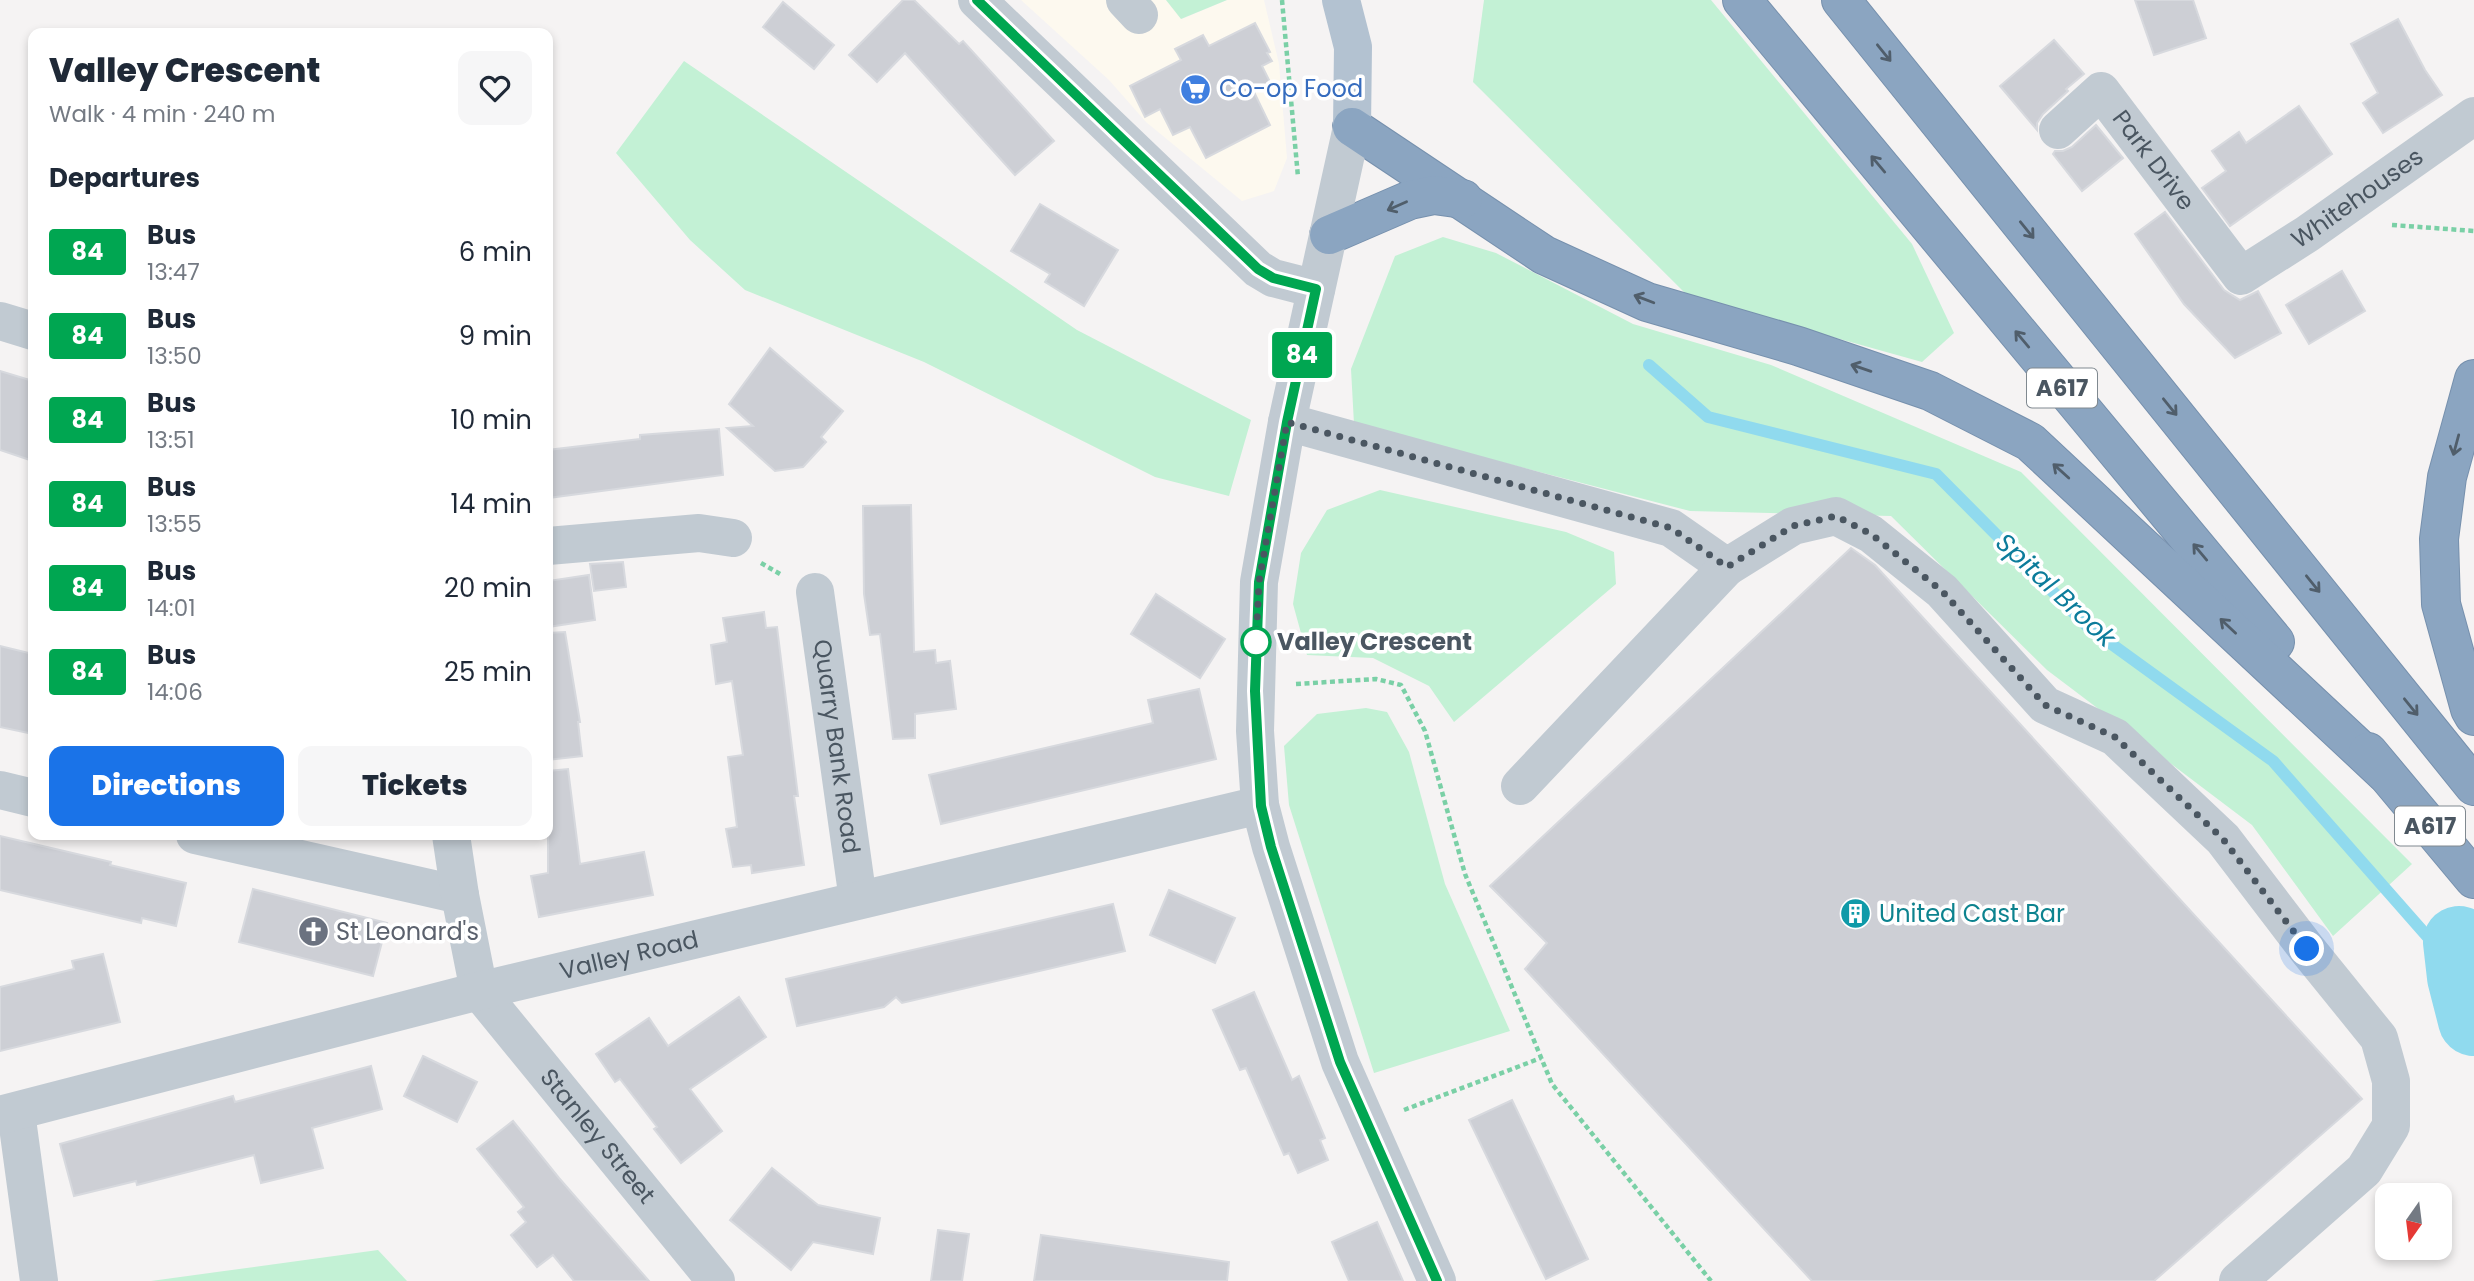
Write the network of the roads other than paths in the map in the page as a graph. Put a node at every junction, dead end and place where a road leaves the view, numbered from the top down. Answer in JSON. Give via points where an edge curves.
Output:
{"nodes":[{"id":1,"x":977,"y":0,"type":"edge"},
{"id":2,"x":1341,"y":0,"type":"edge"},
{"id":3,"x":1742,"y":0,"type":"edge"},
{"id":4,"x":1841,"y":0,"type":"edge"},
{"id":5,"x":2474,"y":116,"type":"edge"},
{"id":6,"x":1352,"y":127,"type":"junction"},
{"id":7,"x":2058,"y":130,"type":"dead end"},
{"id":8,"x":1463,"y":200,"type":"junction"},
{"id":9,"x":1329,"y":235,"type":"junction"},
{"id":10,"x":2241,"y":276,"type":"joint"},
{"id":11,"x":1316,"y":289,"type":"junction"},
{"id":12,"x":0,"y":321,"type":"edge"},
{"id":13,"x":28,"y":329,"type":"edge"},
{"id":14,"x":2474,"y":379,"type":"edge"},
{"id":15,"x":1287,"y":422,"type":"junction"},
{"id":16,"x":733,"y":538,"type":"road end"},
{"id":17,"x":553,"y":545,"type":"edge"},
{"id":18,"x":1727,"y":567,"type":"junction"},
{"id":19,"x":815,"y":592,"type":"road end"},
{"id":20,"x":2474,"y":716,"type":"edge"},
{"id":21,"x":2385,"y":773,"type":"junction"},
{"id":22,"x":1520,"y":786,"type":"dead end"},
{"id":23,"x":2474,"y":786,"type":"edge"},
{"id":24,"x":0,"y":790,"type":"edge"},
{"id":25,"x":28,"y":797,"type":"edge"},
{"id":26,"x":1261,"y":806,"type":"junction"},
{"id":27,"x":217,"y":840,"type":"edge"},
{"id":28,"x":452,"y":840,"type":"edge"},
{"id":29,"x":2474,"y":879,"type":"edge"},
{"id":30,"x":460,"y":895,"type":"junction"},
{"id":31,"x":858,"y":900,"type":"junction"},
{"id":32,"x":479,"y":991,"type":"junction"},
{"id":33,"x":8,"y":1113,"type":"edge"},
{"id":34,"x":38,"y":1281,"type":"edge"},
{"id":35,"x":716,"y":1281,"type":"edge"},
{"id":36,"x":1437,"y":1281,"type":"edge"},
{"id":37,"x":2238,"y":1281,"type":"edge"}],
"edges":[{"from":1,"to":11,"type":"street","via":[[1258,269],[1273,278]]},
{"from":2,"to":6,"type":"main road","via":[[1353,47]]},
{"from":21,"to":3,"type":"highway","number":"A617","one_way":true},
{"from":4,"to":23,"type":"highway","number":"A617","one_way":true},
{"from":5,"to":10,"type":"street","name":"Whitehouses"},
{"from":6,"to":8,"type":"highway"},
{"from":6,"to":9,"type":"street"},
{"from":7,"to":10,"type":"street","name":"Park Drive","via":[[2101,91]]},
{"from":8,"to":9,"type":"highway","one_way":true,"via":[[1434,195],[1410,200]]},
{"from":21,"to":8,"type":"highway","one_way":true,"via":[[2030,442],[1930,391],[1647,302],[1544,255]]},
{"from":9,"to":11,"type":"street"},
{"from":11,"to":15,"type":"street"},
{"from":12,"to":13,"type":"street"},
{"from":14,"to":20,"type":"highway","one_way":true,"via":[[2447,477],[2439,539],[2441,604]]},
{"from":15,"to":18,"type":"street","via":[[1671,528]]},
{"from":15,"to":26,"type":"street","via":[[1259,582],[1255,691]]},
{"from":16,"to":17,"type":"street","via":[[699,533]]},
{"from":18,"to":22,"type":"street"},
{"from":18,"to":37,"type":"street","via":[[1793,526],[1836,516],[1871,534],[1942,591],[2045,705],[2115,737],[2223,839],[2379,1038],[2392,1081],[2391,1126],[2364,1170]]},
{"from":19,"to":31,"type":"street","name":"Quarry Bank Road"},
{"from":21,"to":29,"type":"highway","number":"A617"},
{"from":24,"to":25,"type":"street"},
{"from":26,"to":31,"type":"street","name":"Valley Road"},
{"from":26,"to":36,"type":"street","via":[[1340,1062]]},
{"from":27,"to":30,"type":"street"},
{"from":28,"to":30,"type":"street"},
{"from":30,"to":32,"type":"street"},
{"from":31,"to":32,"type":"street","name":"Valley Road"},
{"from":32,"to":33,"type":"street","name":"Valley Road"},
{"from":32,"to":35,"type":"street","name":"Stanley Street"},
{"from":33,"to":34,"type":"street"}]}
